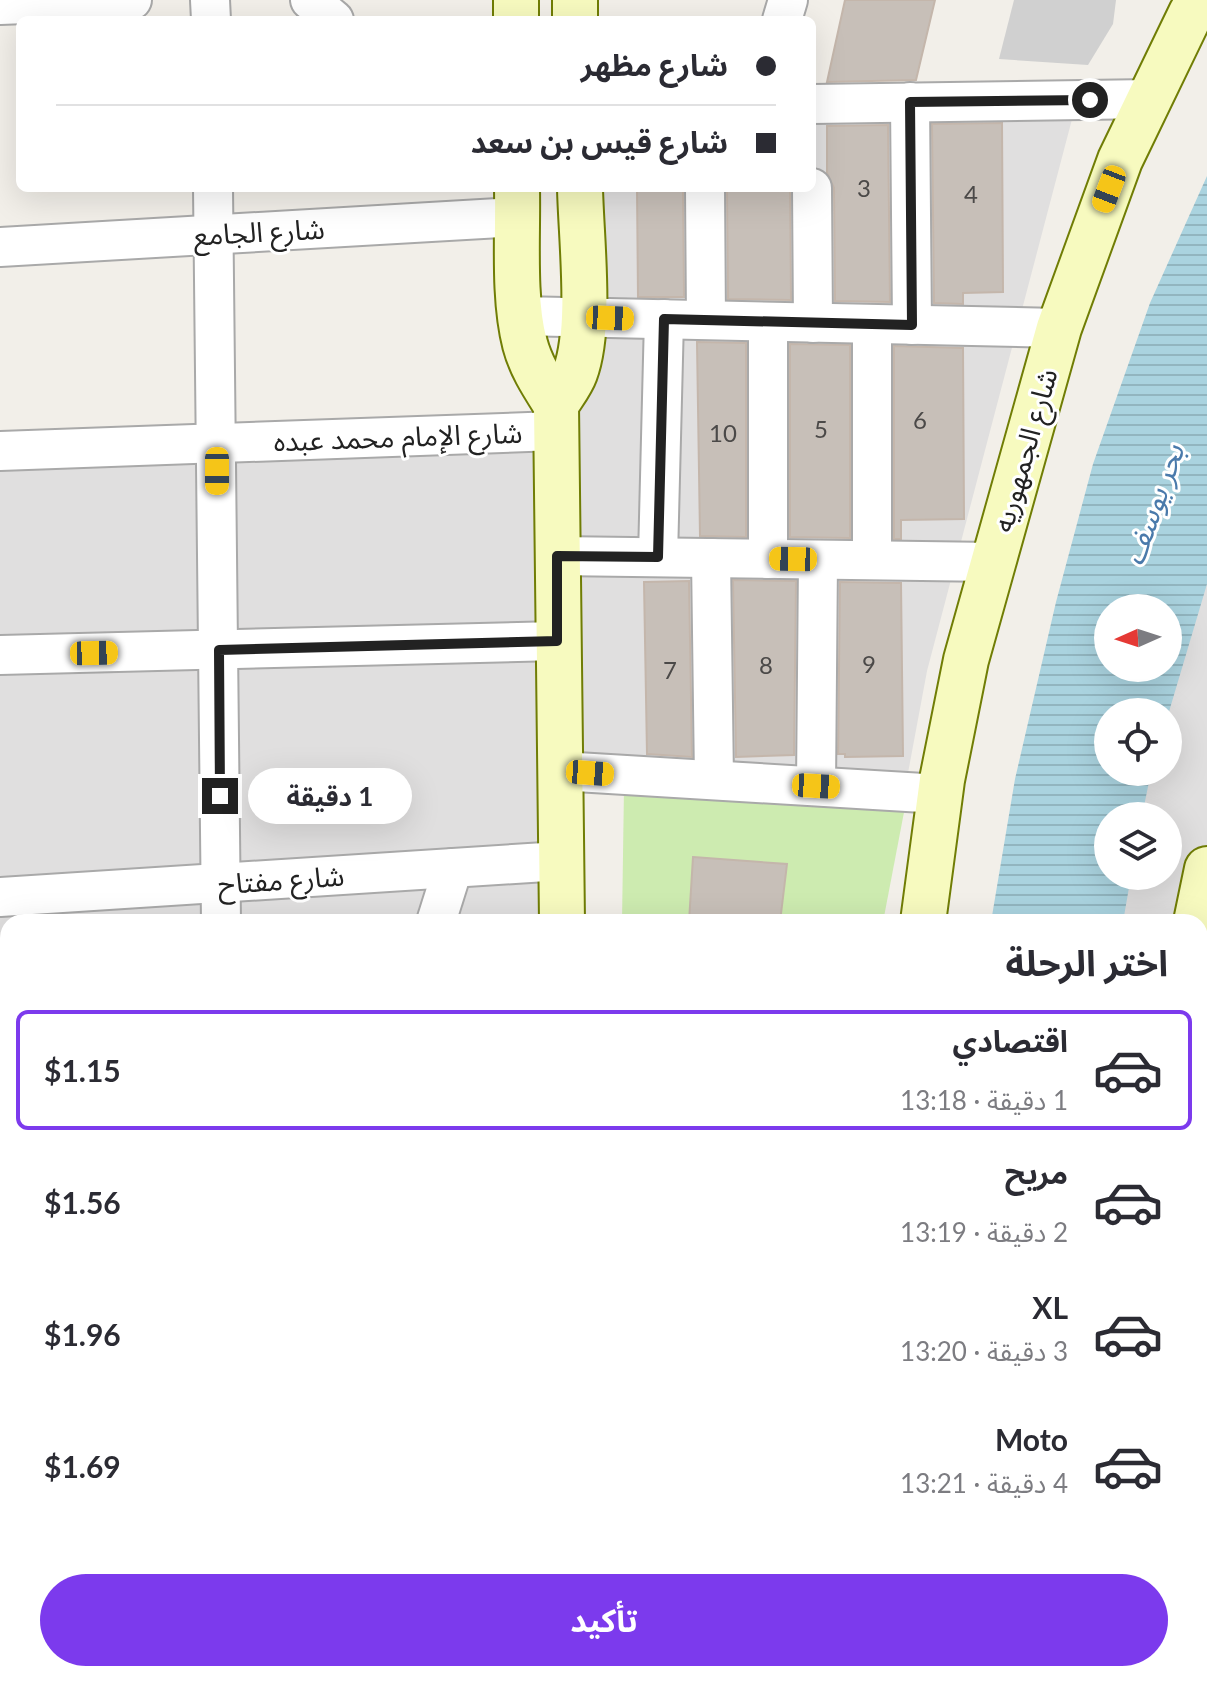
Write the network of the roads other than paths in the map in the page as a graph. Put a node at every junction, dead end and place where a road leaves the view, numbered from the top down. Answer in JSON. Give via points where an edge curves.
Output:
{"nodes":[{"id":1,"x":132,"y":0,"type":"edge"},
{"id":2,"x":310,"y":0,"type":"edge"},
{"id":3,"x":1200,"y":0,"type":"edge"},
{"id":4,"x":0,"y":5,"type":"edge"},
{"id":5,"x":329,"y":16,"type":"edge"},
{"id":6,"x":1150,"y":99,"type":"junction"},
{"id":7,"x":910,"y":102,"type":"junction"},
{"id":8,"x":816,"y":104,"type":"edge"},
{"id":9,"x":213,"y":192,"type":"edge"},
{"id":10,"x":580,"y":192,"type":"edge"},
{"id":11,"x":705,"y":192,"type":"edge"},
{"id":12,"x":812,"y":192,"type":"edge"},
{"id":13,"x":517,"y":202,"type":"edge"},
{"id":14,"x":214,"y":233,"type":"junction"},
{"id":15,"x":0,"y":247,"type":"edge"},
{"id":16,"x":520,"y":316,"type":"junction"},
{"id":17,"x":583,"y":317,"type":"junction"},
{"id":18,"x":664,"y":319,"type":"junction"},
{"id":19,"x":706,"y":320,"type":"junction"},
{"id":20,"x":768,"y":322,"type":"junction"},
{"id":21,"x":813,"y":323,"type":"junction"},
{"id":22,"x":872,"y":324,"type":"junction"},
{"id":23,"x":912,"y":325,"type":"junction"},
{"id":24,"x":1059,"y":328,"type":"junction"},
{"id":25,"x":556,"y":418,"type":"junction"},
{"id":26,"x":217,"y":441,"type":"junction"},
{"id":27,"x":0,"y":451,"type":"edge"},
{"id":28,"x":557,"y":556,"type":"junction"},
{"id":29,"x":658,"y":557,"type":"junction"},
{"id":30,"x":711,"y":558,"type":"junction"},
{"id":31,"x":768,"y":559,"type":"junction"},
{"id":32,"x":818,"y":560,"type":"junction"},
{"id":33,"x":872,"y":560,"type":"junction"},
{"id":34,"x":993,"y":562,"type":"junction"},
{"id":35,"x":557,"y":641,"type":"junction"},
{"id":36,"x":219,"y":650,"type":"junction"},
{"id":37,"x":0,"y":655,"type":"edge"},
{"id":38,"x":560,"y":771,"type":"junction"},
{"id":39,"x":714,"y":780,"type":"junction"},
{"id":40,"x":816,"y":786,"type":"junction"},
{"id":41,"x":940,"y":794,"type":"junction"},
{"id":42,"x":561,"y":861,"type":"junction"},
{"id":43,"x":453,"y":868,"type":"junction"},
{"id":44,"x":1207,"y":869,"type":"edge"},
{"id":45,"x":220,"y":883,"type":"junction"},
{"id":46,"x":0,"y":897,"type":"edge"},
{"id":47,"x":221,"y":914,"type":"edge"},
{"id":48,"x":439,"y":914,"type":"edge"},
{"id":49,"x":562,"y":914,"type":"edge"},
{"id":50,"x":924,"y":914,"type":"edge"},
{"id":51,"x":1198,"y":914,"type":"edge"}],
"edges":[{"from":1,"to":4,"type":"street"},
{"from":2,"to":5,"type":"street"},
{"from":3,"to":6,"type":"main road","name":"شارع الجمهوريه"},
{"from":6,"to":7,"type":"street"},
{"from":6,"to":24,"type":"main road","name":"شارع الجمهوريه","via":[[1120,160]]},
{"from":7,"to":8,"type":"street"},
{"from":7,"to":23,"type":"street"},
{"from":9,"to":14,"type":"street"},
{"from":10,"to":17,"type":"main road"},
{"from":11,"to":19,"type":"street"},
{"from":12,"to":21,"type":"street"},
{"from":13,"to":14,"type":"street","name":"شارع الجامع"},
{"from":13,"to":16,"type":"main road"},
{"from":14,"to":15,"type":"street","name":"شارع الجامع"},
{"from":14,"to":26,"type":"street"},
{"from":16,"to":17,"type":"street"},
{"from":16,"to":25,"type":"main road","via":[[525,345]]},
{"from":17,"to":18,"type":"street"},
{"from":17,"to":25,"type":"main road","via":[[575,374]]},
{"from":18,"to":19,"type":"street"},
{"from":18,"to":29,"type":"street"},
{"from":19,"to":20,"type":"street"},
{"from":20,"to":21,"type":"street"},
{"from":20,"to":31,"type":"street"},
{"from":21,"to":22,"type":"street"},
{"from":22,"to":23,"type":"street"},
{"from":22,"to":33,"type":"street"},
{"from":23,"to":24,"type":"street"},
{"from":24,"to":34,"type":"main road","name":"شارع الجمهوريه"},
{"from":25,"to":26,"type":"street","name":"شارع الإمام محمد عبده"},
{"from":25,"to":28,"type":"main road"},
{"from":26,"to":27,"type":"street","name":"شارع الإمام محمد عبده"},
{"from":26,"to":36,"type":"street"},
{"from":28,"to":29,"type":"street"},
{"from":28,"to":35,"type":"main road"},
{"from":29,"to":30,"type":"street"},
{"from":30,"to":31,"type":"street"},
{"from":30,"to":39,"type":"street"},
{"from":31,"to":32,"type":"street"},
{"from":32,"to":33,"type":"street"},
{"from":32,"to":40,"type":"street"},
{"from":33,"to":34,"type":"street"},
{"from":34,"to":41,"type":"main road","name":"شارع الجمهوريه","via":[[966,660]]},
{"from":35,"to":36,"type":"street"},
{"from":35,"to":38,"type":"main road"},
{"from":36,"to":37,"type":"street"},
{"from":36,"to":45,"type":"street"},
{"from":38,"to":39,"type":"street"},
{"from":38,"to":42,"type":"main road"},
{"from":39,"to":40,"type":"street"},
{"from":40,"to":41,"type":"street"},
{"from":41,"to":50,"type":"main road","name":"شارع الجمهوريه"},
{"from":42,"to":43,"type":"street","name":"شارع مفتاح"},
{"from":42,"to":49,"type":"main road"},
{"from":43,"to":45,"type":"street","name":"شارع مفتاح"},
{"from":43,"to":48,"type":"street"},
{"from":44,"to":51,"type":"main road"},
{"from":45,"to":46,"type":"street","name":"شارع مفتاح"},
{"from":45,"to":47,"type":"street"}]}
